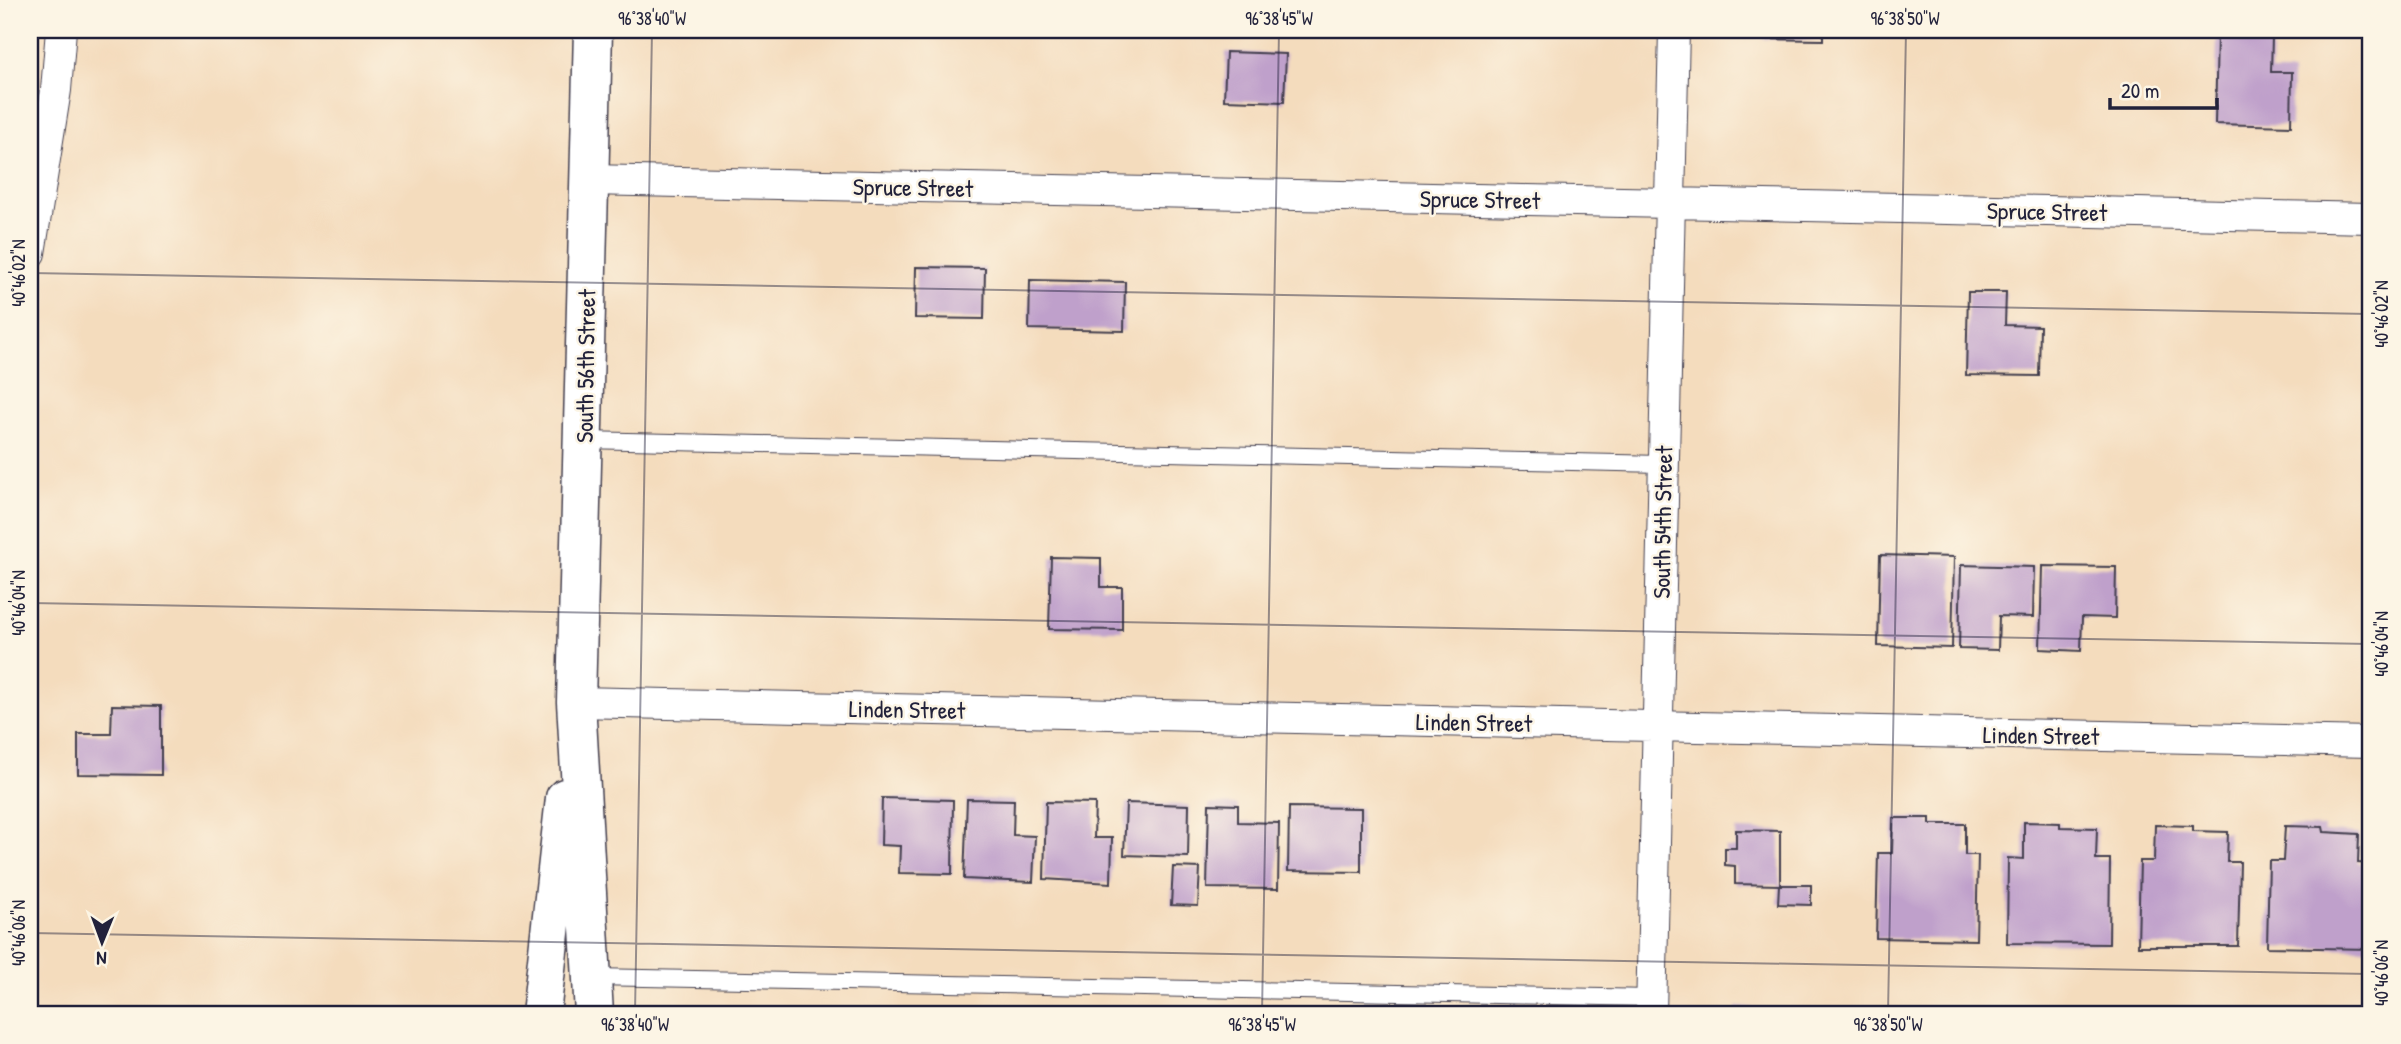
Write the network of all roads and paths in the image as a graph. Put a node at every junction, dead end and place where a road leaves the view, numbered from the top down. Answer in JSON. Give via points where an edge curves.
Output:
{"nodes":[{"id":1,"x":61,"y":30,"type":"edge"},
{"id":2,"x":593,"y":30,"type":"edge"},
{"id":3,"x":1674,"y":30,"type":"edge"},
{"id":4,"x":589,"y":180,"type":"junction"},
{"id":5,"x":1670,"y":203,"type":"junction"},
{"id":6,"x":2371,"y":218,"type":"edge"},
{"id":7,"x":30,"y":253,"type":"edge"},
{"id":8,"x":583,"y":440,"type":"junction"},
{"id":9,"x":1663,"y":464,"type":"junction"},
{"id":10,"x":576,"y":702,"type":"junction"},
{"id":11,"x":1657,"y":726,"type":"junction"},
{"id":12,"x":2371,"y":742,"type":"edge"},
{"id":13,"x":593,"y":977,"type":"junction"},
{"id":14,"x":1651,"y":1006,"type":"edge"},
{"id":15,"x":541,"y":1014,"type":"edge"},
{"id":16,"x":594,"y":1014,"type":"edge"}],
"edges":[{"from":1,"to":7,"type":"street"},
{"from":2,"to":4,"type":"main road","name":"South 56th Street"},
{"from":3,"to":5,"type":"street","name":"South 54th Street"},
{"from":4,"to":5,"type":"street","name":"Spruce Street"},
{"from":4,"to":8,"type":"main road","name":"South 56th Street"},
{"from":5,"to":6,"type":"street","name":"Spruce Street"},
{"from":5,"to":9,"type":"street","name":"South 54th Street"},
{"from":8,"to":9,"type":"lane"},
{"from":8,"to":10,"type":"main road","name":"South 56th Street"},
{"from":9,"to":11,"type":"street","name":"South 54th Street"},
{"from":10,"to":11,"type":"street","name":"Linden Street"},
{"from":10,"to":13,"type":"main road","name":"South 56th Street"},
{"from":10,"to":15,"type":"main road","name":"South 56th Street"},
{"from":11,"to":12,"type":"street","name":"Linden Street"},
{"from":11,"to":14,"type":"street","name":"South 54th Street"},
{"from":13,"to":14,"type":"lane"},
{"from":13,"to":16,"type":"main road","name":"South 56th Street"}]}
